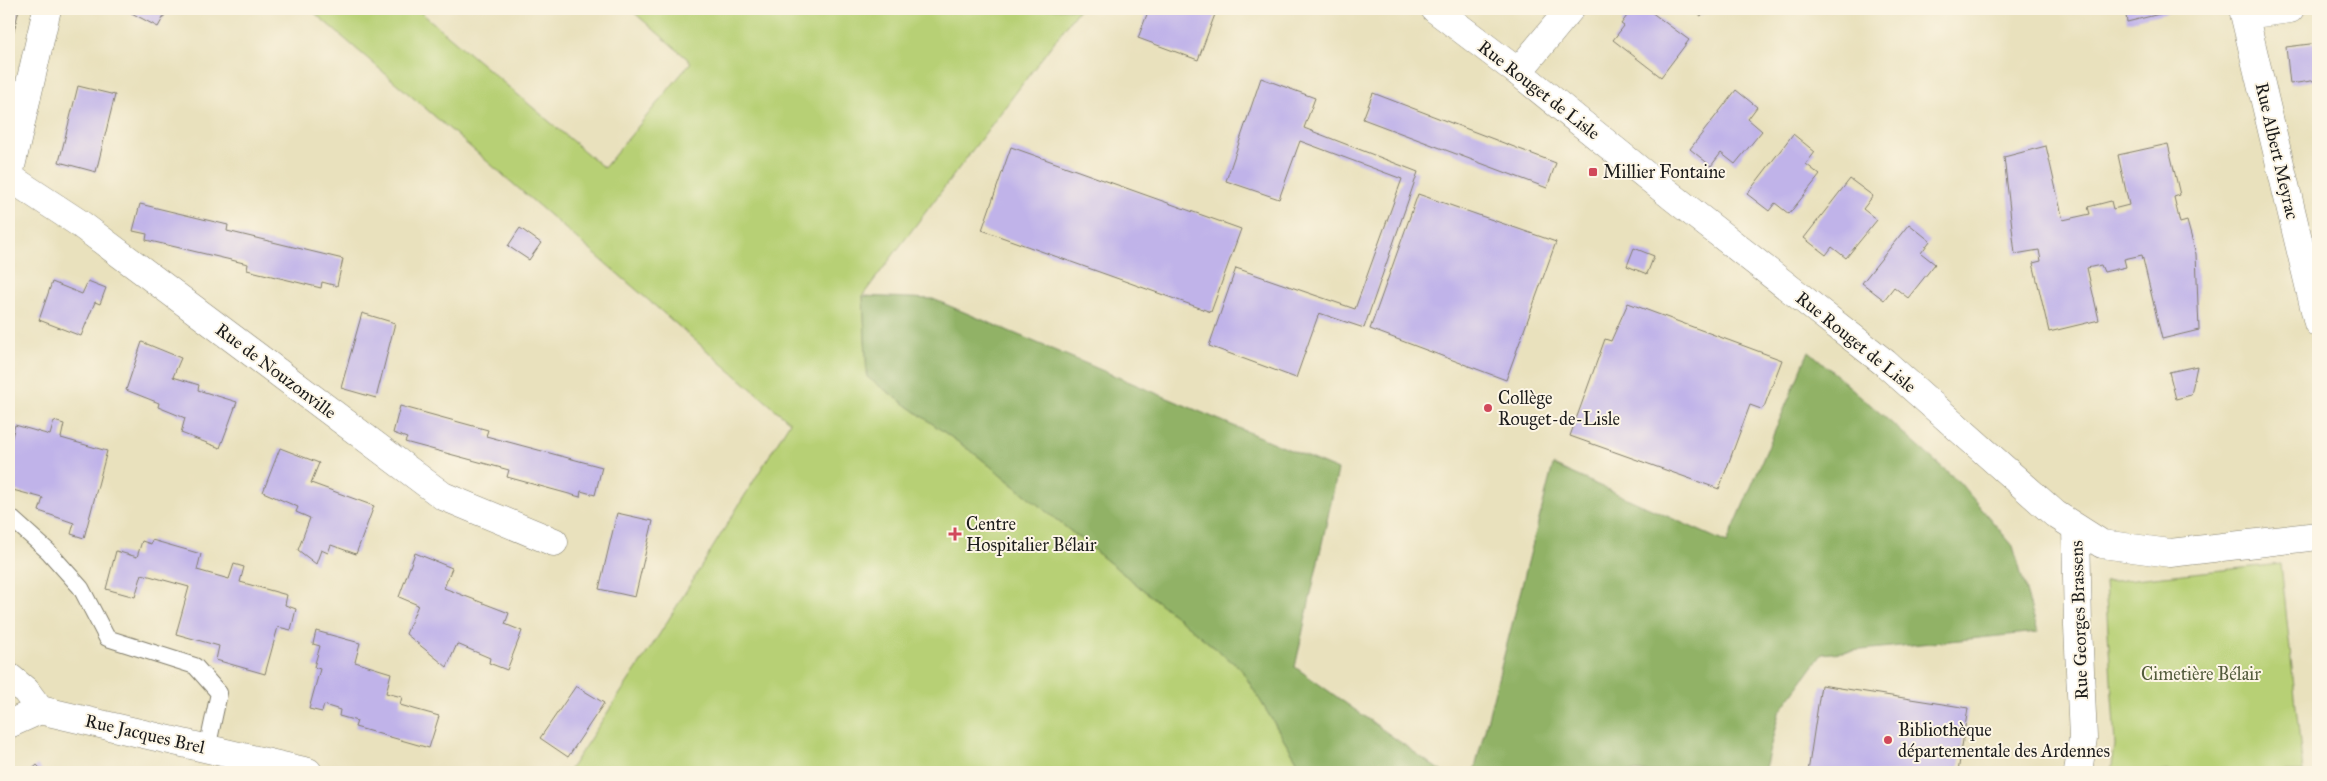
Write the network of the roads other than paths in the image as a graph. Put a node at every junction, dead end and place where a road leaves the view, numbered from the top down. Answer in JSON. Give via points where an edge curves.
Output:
{"nodes":[{"id":1,"x":47,"y":9,"type":"edge"},
{"id":2,"x":1435,"y":9,"type":"edge"},
{"id":3,"x":1570,"y":9,"type":"edge"},
{"id":4,"x":2290,"y":9,"type":"edge"},
{"id":5,"x":2244,"y":12,"type":"edge"},
{"id":6,"x":1518,"y":72,"type":"junction"},
{"id":7,"x":9,"y":176,"type":"edge"},
{"id":8,"x":2311,"y":265,"type":"edge"},
{"id":9,"x":2318,"y":323,"type":"edge"},
{"id":10,"x":9,"y":516,"type":"edge"},
{"id":11,"x":2076,"y":528,"type":"junction"},
{"id":12,"x":2318,"y":536,"type":"edge"},
{"id":13,"x":554,"y":542,"type":"dead end"},
{"id":14,"x":9,"y":677,"type":"edge"},
{"id":15,"x":40,"y":710,"type":"junction"},
{"id":16,"x":9,"y":724,"type":"edge"},
{"id":17,"x":208,"y":749,"type":"junction"},
{"id":18,"x":308,"y":772,"type":"edge"},
{"id":19,"x":2078,"y":772,"type":"edge"}],
"edges":[{"from":1,"to":7,"type":"street","name":"Rue de Nouzonville"},
{"from":2,"to":6,"type":"street","name":"Rue Rouget de Lisle"},
{"from":3,"to":6,"type":"street"},
{"from":4,"to":5,"type":"street"},
{"from":5,"to":8,"type":"street","name":"Rue Albert Meyrac"},
{"from":6,"to":11,"type":"street","name":"Rue Rouget de Lisle","via":[[1885,363],[2055,514]]},
{"from":7,"to":13,"type":"street","name":"Rue de Nouzonville","via":[[79,223],[443,496]]},
{"from":8,"to":9,"type":"street","name":"Rue Albert Meyrac"},
{"from":10,"to":17,"type":"lane","via":[[48,551],[81,588],[107,638],[195,666],[219,693]]},
{"from":11,"to":12,"type":"street","name":"Rue Rouget de Lisle","via":[[2102,544],[2170,553]]},
{"from":11,"to":19,"type":"street","name":"Rue Georges Brassens","via":[[2083,738]]},
{"from":14,"to":15,"type":"street"},
{"from":15,"to":16,"type":"street"},
{"from":15,"to":17,"type":"street","name":"Rue Jacques Brel"},
{"from":17,"to":18,"type":"street","name":"Rue Jacques Brel"}]}
